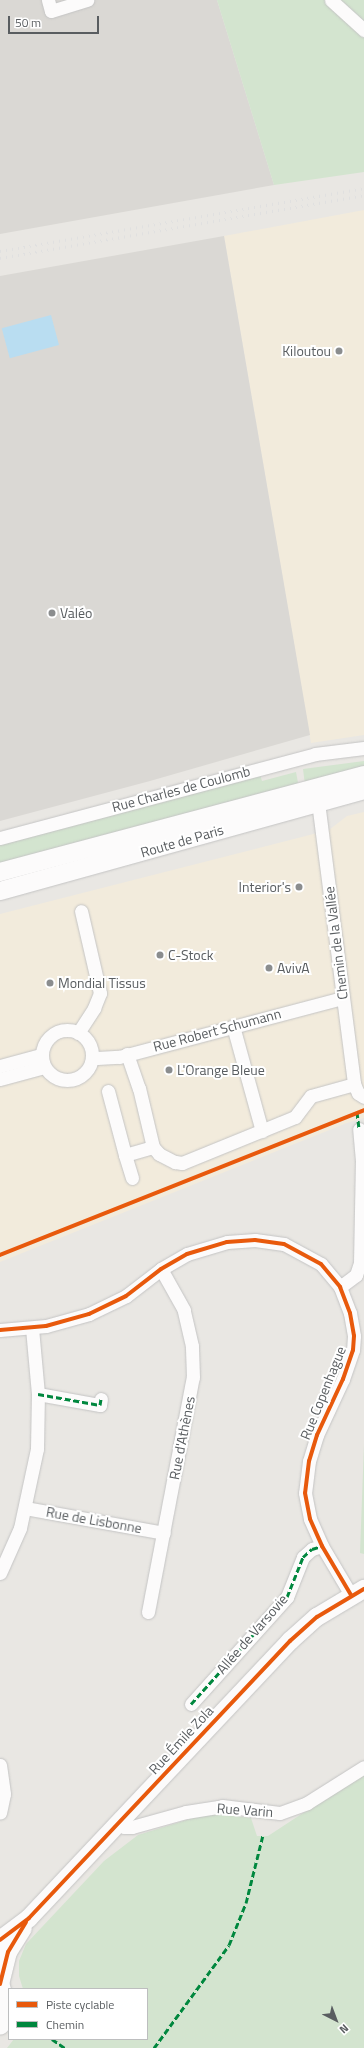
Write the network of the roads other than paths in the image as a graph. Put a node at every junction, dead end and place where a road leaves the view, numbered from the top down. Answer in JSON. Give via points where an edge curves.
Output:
{"nodes":[{"id":1,"x":48,"y":0,"type":"edge"},
{"id":2,"x":87,"y":0,"type":"edge"},
{"id":3,"x":331,"y":0,"type":"edge"},
{"id":4,"x":364,"y":30,"type":"edge"},
{"id":5,"x":364,"y":748,"type":"edge"},
{"id":6,"x":364,"y":775,"type":"edge"},
{"id":7,"x":332,"y":784,"type":"junction"},
{"id":8,"x":364,"y":790,"type":"edge"},
{"id":9,"x":318,"y":802,"type":"junction"},
{"id":10,"x":0,"y":838,"type":"edge"},
{"id":11,"x":0,"y":872,"type":"edge"},
{"id":12,"x":0,"y":891,"type":"edge"},
{"id":13,"x":81,"y":911,"type":"dead end"},
{"id":14,"x":342,"y":998,"type":"junction"},
{"id":15,"x":233,"y":1026,"type":"junction"},
{"id":16,"x":78,"y":1033,"type":"junction"},
{"id":17,"x":127,"y":1054,"type":"junction"},
{"id":18,"x":92,"y":1056,"type":"junction"},
{"id":19,"x":43,"y":1061,"type":"junction"},
{"id":20,"x":0,"y":1066,"type":"edge"},
{"id":21,"x":0,"y":1079,"type":"edge"},
{"id":22,"x":354,"y":1084,"type":"junction"},
{"id":23,"x":108,"y":1091,"type":"dead end"},
{"id":24,"x":364,"y":1097,"type":"edge"},
{"id":25,"x":359,"y":1129,"type":"dead end"},
{"id":26,"x":262,"y":1131,"type":"junction"},
{"id":27,"x":153,"y":1147,"type":"junction"},
{"id":28,"x":125,"y":1155,"type":"junction"},
{"id":29,"x":132,"y":1178,"type":"dead end"},
{"id":30,"x":161,"y":1269,"type":"junction"},
{"id":31,"x":340,"y":1287,"type":"junction"},
{"id":32,"x":32,"y":1328,"type":"junction"},
{"id":33,"x":0,"y":1330,"type":"edge"},
{"id":34,"x":38,"y":1394,"type":"junction"},
{"id":35,"x":101,"y":1399,"type":"dead end"},
{"id":36,"x":25,"y":1508,"type":"junction"},
{"id":37,"x":164,"y":1533,"type":"junction"},
{"id":38,"x":322,"y":1546,"type":"junction"},
{"id":39,"x":0,"y":1573,"type":"edge"},
{"id":40,"x":357,"y":1592,"type":"edge"},
{"id":41,"x":148,"y":1612,"type":"dead end"},
{"id":42,"x":192,"y":1704,"type":"dead end"},
{"id":43,"x":0,"y":1765,"type":"edge"},
{"id":44,"x":364,"y":1768,"type":"edge"},
{"id":45,"x":0,"y":1813,"type":"edge"},
{"id":46,"x":118,"y":1823,"type":"junction"},
{"id":47,"x":27,"y":1920,"type":"junction"},
{"id":48,"x":0,"y":1940,"type":"edge"},
{"id":49,"x":0,"y":1983,"type":"edge"},
{"id":50,"x":0,"y":2026,"type":"edge"}],
"edges":[{"from":1,"to":2,"type":"street","via":[[51,11]]},
{"from":3,"to":4,"type":"street"},
{"from":5,"to":10,"type":"street","name":"Rue Charles de Coulomb","via":[[295,759]]},
{"from":6,"to":7,"type":"main road","name":"Route de Paris"},
{"from":7,"to":9,"type":"street","via":[[321,794]]},
{"from":7,"to":11,"type":"main road","name":"Route de Paris"},
{"from":8,"to":9,"type":"main road","name":"Route de Paris"},
{"from":9,"to":12,"type":"main road","name":"Route de Paris"},
{"from":9,"to":14,"type":"street","name":"Chemin de la Vallée"},
{"from":13,"to":16,"type":"street","via":[[100,993]]},
{"from":14,"to":15,"type":"street","name":"Rue Robert Schumann"},
{"from":14,"to":22,"type":"street","name":"Chemin de la Vallée"},
{"from":15,"to":17,"type":"street","name":"Rue Robert Schumann"},
{"from":15,"to":26,"type":"street"},
{"from":16,"to":18,"type":"street","via":[[88,1042]]},
{"from":16,"to":19,"type":"street","via":[[67,1030],[56,1032],[47,1039]]},
{"from":17,"to":18,"type":"street","name":"Rue Robert Schumann","via":[[97,1058]]},
{"from":17,"to":27,"type":"street","via":[[139,1088]]},
{"from":18,"to":19,"type":"street","via":[[86,1071],[72,1080],[56,1078]]},
{"from":19,"to":20,"type":"street"},
{"from":19,"to":21,"type":"street"},
{"from":22,"to":24,"type":"street","via":[[358,1093]]},
{"from":22,"to":26,"type":"street","via":[[311,1096],[295,1117]]},
{"from":23,"to":28,"type":"street"},
{"from":25,"to":31,"type":"street","via":[[362,1184],[360,1263],[356,1276]]},
{"from":26,"to":27,"type":"street","via":[[182,1163],[167,1159]]},
{"from":27,"to":28,"type":"street"},
{"from":28,"to":29,"type":"street"},
{"from":30,"to":31,"type":"street","via":[[207,1246],[242,1240],[268,1241],[284,1244],[310,1256],[321,1264]]},
{"from":30,"to":32,"type":"street","via":[[126,1296],[106,1307],[65,1322]]},
{"from":30,"to":37,"type":"street","name":"Rue d'Athènes","via":[[184,1310],[192,1346],[193,1377]]},
{"from":31,"to":38,"type":"street","name":"Rue Copenhague","via":[[353,1324],[353,1350],[317,1434],[309,1461],[305,1493],[310,1519]]},
{"from":32,"to":33,"type":"street"},
{"from":32,"to":34,"type":"street"},
{"from":34,"to":35,"type":"street","via":[[100,1405]]},
{"from":34,"to":36,"type":"street","via":[[37,1449]]},
{"from":36,"to":37,"type":"street","name":"Rue de Lisbonne"},
{"from":36,"to":39,"type":"street","via":[[14,1544]]},
{"from":37,"to":41,"type":"street","name":"Rue d'Athènes"},
{"from":38,"to":40,"type":"street","name":"Rue Copenhague"},
{"from":38,"to":42,"type":"street","name":"Allée de Varsovie","via":[[312,1549],[303,1557],[287,1597]]},
{"from":40,"to":46,"type":"main road","name":"Rue Émile Zola","via":[[317,1617],[290,1641]]},
{"from":43,"to":45,"type":"street","via":[[4,1794]]},
{"from":44,"to":46,"type":"street","name":"Rue Varin","via":[[303,1805],[280,1813],[222,1806],[186,1812],[132,1827],[124,1827]]},
{"from":46,"to":47,"type":"main road","name":"Rue Émile Zola"},
{"from":47,"to":48,"type":"main road","name":"Rue Émile Zola"},
{"from":47,"to":49,"type":"main road","name":"Rue Émile Zola","via":[[8,1952]]},
{"from":49,"to":50,"type":"main road","via":[[5,2001]]}]}
